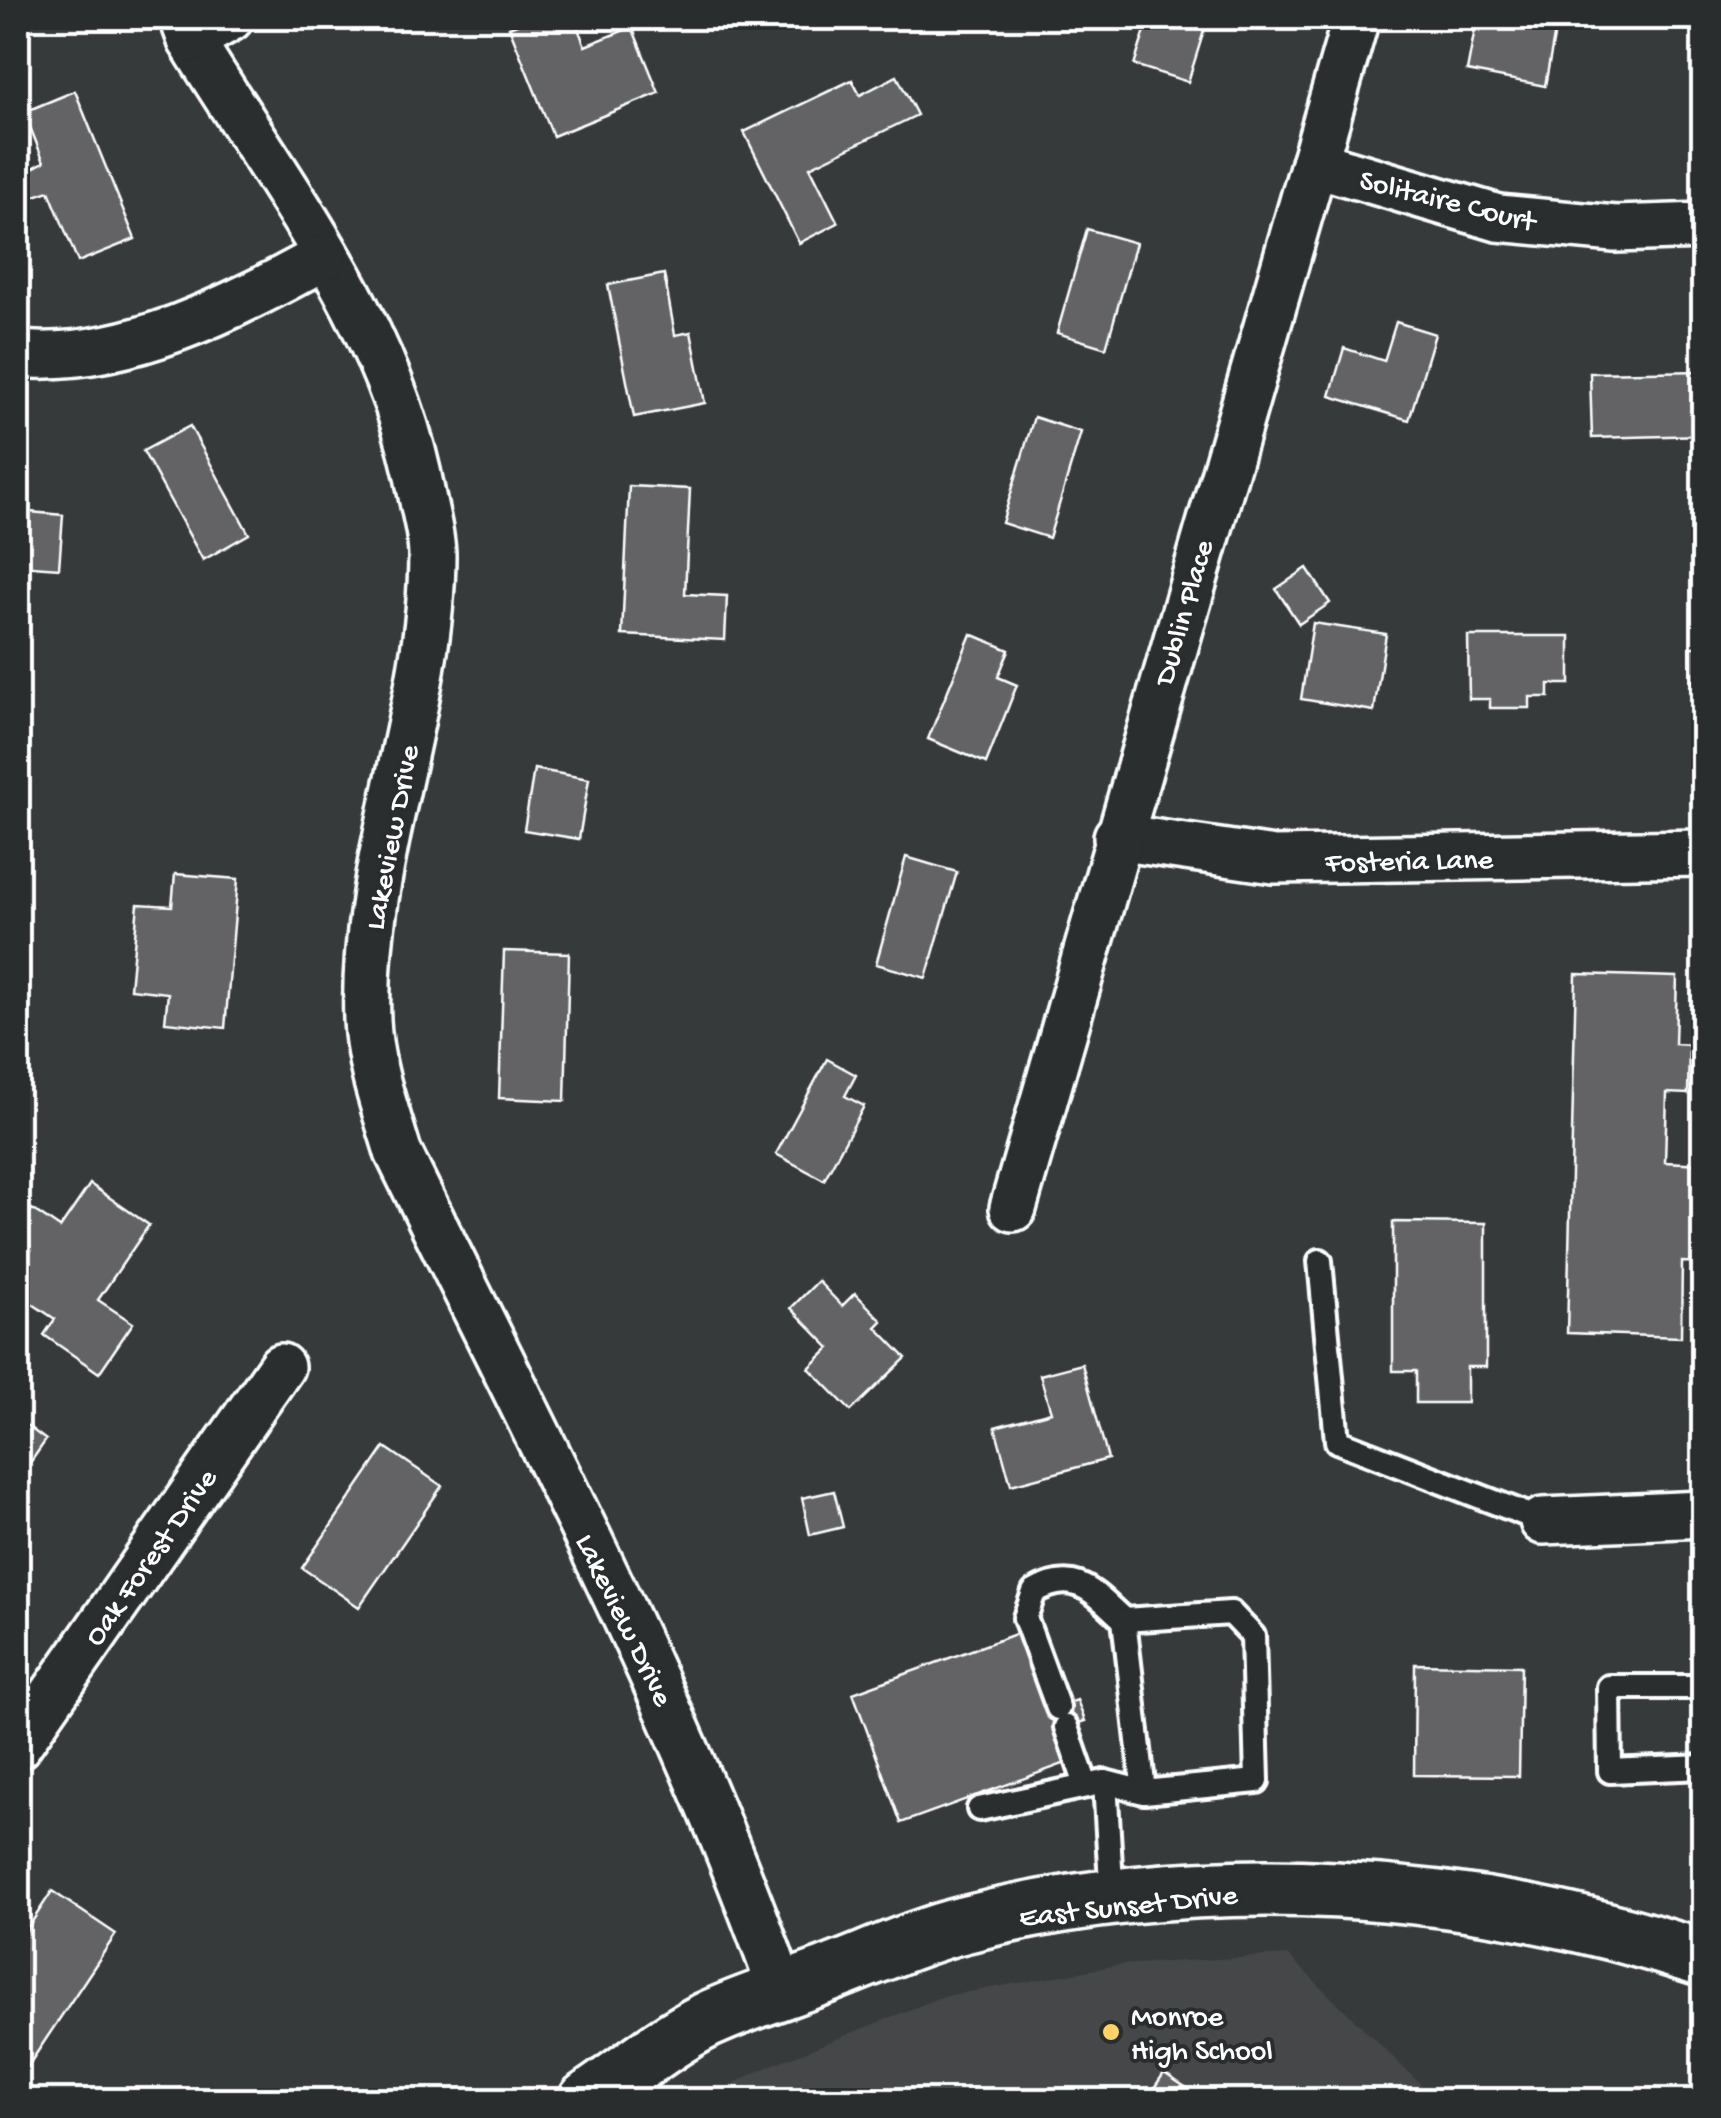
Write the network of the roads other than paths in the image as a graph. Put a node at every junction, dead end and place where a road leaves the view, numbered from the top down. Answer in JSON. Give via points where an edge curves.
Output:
{"nodes":[{"id":1,"x":230,"y":18,"type":"edge"},
{"id":2,"x":1356,"y":18,"type":"edge"},
{"id":3,"x":187,"y":29,"type":"edge"},
{"id":4,"x":1314,"y":163,"type":"junction"},
{"id":5,"x":1704,"y":226,"type":"edge"},
{"id":6,"x":324,"y":257,"type":"junction"},
{"id":7,"x":18,"y":354,"type":"edge"},
{"id":8,"x":1117,"y":837,"type":"junction"},
{"id":9,"x":1704,"y":853,"type":"edge"},
{"id":10,"x":1012,"y":1208,"type":"dead end"},
{"id":11,"x":1320,"y":1261,"type":"dead end"},
{"id":12,"x":280,"y":1367,"type":"dead end"},
{"id":13,"x":1704,"y":1514,"type":"edge"},
{"id":14,"x":1543,"y":1521,"type":"joint"},
{"id":15,"x":1124,"y":1620,"type":"junction"},
{"id":16,"x":1704,"y":1687,"type":"edge"},
{"id":17,"x":18,"y":1745,"type":"edge"},
{"id":18,"x":1704,"y":1767,"type":"edge"},
{"id":19,"x":1095,"y":1784,"type":"junction"},
{"id":20,"x":1144,"y":1792,"type":"junction"},
{"id":21,"x":979,"y":1809,"type":"dead end"},
{"id":22,"x":1112,"y":1900,"type":"junction"},
{"id":23,"x":1704,"y":1959,"type":"edge"},
{"id":24,"x":782,"y":1992,"type":"junction"},
{"id":25,"x":588,"y":2100,"type":"edge"}],
"edges":[{"from":1,"to":3,"type":"street"},
{"from":2,"to":4,"type":"street","name":"Dublin Place"},
{"from":3,"to":6,"type":"street","name":"Lakeview Drive"},
{"from":4,"to":5,"type":"street","name":"Solitaire Court","via":[[1498,218],[1616,229]]},
{"from":4,"to":8,"type":"street","name":"Dublin Place"},
{"from":6,"to":7,"type":"street","via":[[234,306],[134,340]]},
{"from":6,"to":24,"type":"street","name":"Lakeview Drive","via":[[371,335],[402,413],[432,552],[426,642],[370,938],[373,1072],[398,1152],[667,1701]]},
{"from":8,"to":9,"type":"street","name":"Fosteria Lane","via":[[1274,860]]},
{"from":8,"to":10,"type":"street","name":"Dublin Place"},
{"from":11,"to":14,"type":"lane","via":[[1337,1441]]},
{"from":12,"to":17,"type":"street","name":"Oak Forest Drive"},
{"from":13,"to":14,"type":"street"},
{"from":15,"to":19,"type":"lane","via":[[1084,1584],[1054,1581],[1027,1604],[1025,1618],[1062,1718]]},
{"from":15,"to":20,"type":"lane"},
{"from":15,"to":20,"type":"lane","via":[[1231,1613],[1253,1636],[1257,1781]]},
{"from":16,"to":18,"type":"lane","via":[[1608,1686],[1610,1771]]},
{"from":19,"to":20,"type":"lane"},
{"from":19,"to":21,"type":"lane"},
{"from":19,"to":22,"type":"lane"},
{"from":22,"to":23,"type":"street","name":"East Sunset Drive","via":[[1195,1890],[1482,1903],[1621,1932]]},
{"from":22,"to":24,"type":"street","name":"East Sunset Drive","via":[[960,1926]]},
{"from":24,"to":25,"type":"street","name":"East Sunset Drive","via":[[706,2021]]}]}
